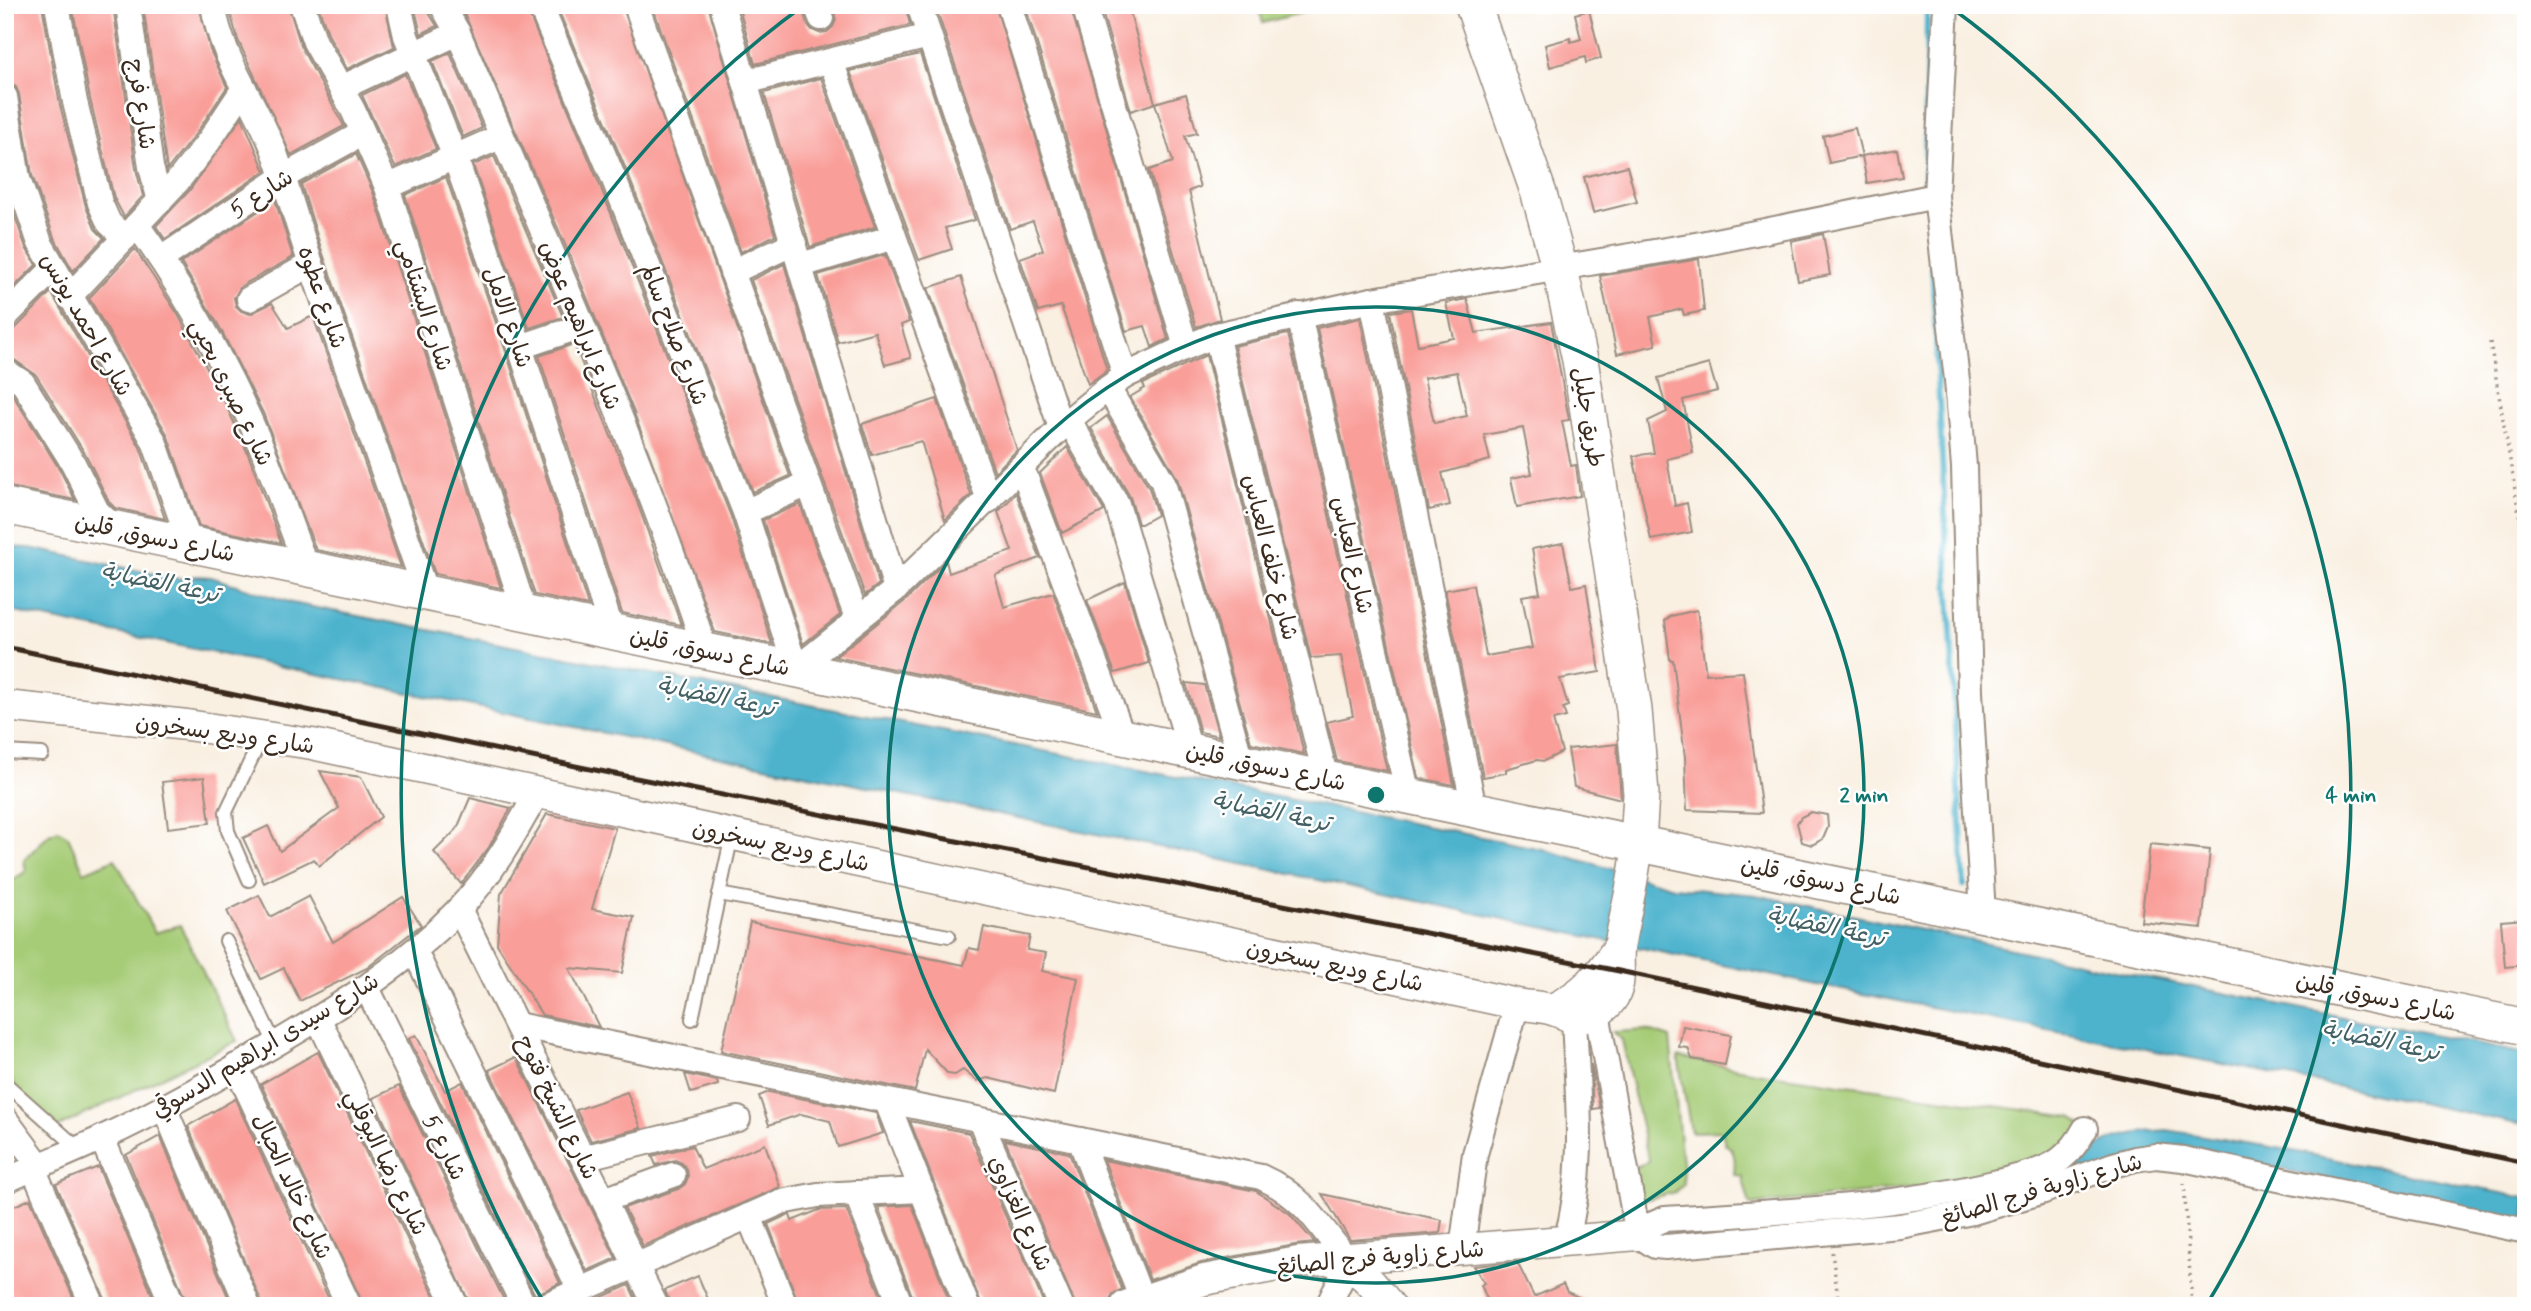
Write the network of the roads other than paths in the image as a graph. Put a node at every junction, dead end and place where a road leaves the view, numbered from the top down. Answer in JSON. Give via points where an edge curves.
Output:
{"nodes":[{"id":1,"x":57,"y":5,"type":"edge"},
{"id":2,"x":128,"y":5,"type":"edge"},
{"id":3,"x":213,"y":5,"type":"edge"},
{"id":4,"x":302,"y":5,"type":"edge"},
{"id":5,"x":399,"y":5,"type":"edge"},
{"id":6,"x":540,"y":5,"type":"edge"},
{"id":7,"x":636,"y":5,"type":"edge"},
{"id":8,"x":722,"y":5,"type":"edge"},
{"id":9,"x":919,"y":5,"type":"edge"},
{"id":10,"x":1009,"y":5,"type":"edge"},
{"id":11,"x":1084,"y":5,"type":"edge"},
{"id":12,"x":1473,"y":5,"type":"edge"},
{"id":13,"x":1946,"y":5,"type":"edge"},
{"id":14,"x":447,"y":7,"type":"edge"},
{"id":15,"x":458,"y":33,"type":"junction"},
{"id":16,"x":929,"y":36,"type":"junction"},
{"id":17,"x":413,"y":54,"type":"junction"},
{"id":18,"x":831,"y":61,"type":"junction"},
{"id":19,"x":746,"y":82,"type":"junction"},
{"id":20,"x":244,"y":88,"type":"junction"},
{"id":21,"x":341,"y":88,"type":"junction"},
{"id":22,"x":5,"y":97,"type":"edge"},
{"id":23,"x":363,"y":133,"type":"junction"},
{"id":24,"x":502,"y":136,"type":"junction"},
{"id":25,"x":455,"y":157,"type":"junction"},
{"id":26,"x":283,"y":177,"type":"junction"},
{"id":27,"x":387,"y":187,"type":"junction"},
{"id":28,"x":1936,"y":196,"type":"junction"},
{"id":29,"x":160,"y":201,"type":"junction"},
{"id":30,"x":131,"y":232,"type":"junction"},
{"id":31,"x":894,"y":237,"type":"junction"},
{"id":32,"x":797,"y":254,"type":"junction"},
{"id":33,"x":161,"y":259,"type":"junction"},
{"id":34,"x":311,"y":264,"type":"junction"},
{"id":35,"x":53,"y":269,"type":"junction"},
{"id":36,"x":1560,"y":269,"type":"junction"},
{"id":37,"x":732,"y":272,"type":"junction"},
{"id":38,"x":69,"y":297,"type":"junction"},
{"id":39,"x":249,"y":299,"type":"dead end"},
{"id":40,"x":1372,"y":300,"type":"junction"},
{"id":41,"x":1299,"y":315,"type":"junction"},
{"id":42,"x":5,"y":317,"type":"edge"},
{"id":43,"x":582,"y":326,"type":"junction"},
{"id":44,"x":1216,"y":335,"type":"junction"},
{"id":45,"x":520,"y":347,"type":"junction"},
{"id":46,"x":1186,"y":347,"type":"junction"},
{"id":47,"x":5,"y":371,"type":"edge"},
{"id":48,"x":1116,"y":382,"type":"junction"},
{"id":49,"x":1065,"y":424,"type":"junction"},
{"id":50,"x":1022,"y":468,"type":"junction"},
{"id":51,"x":808,"y":484,"type":"junction"},
{"id":52,"x":989,"y":499,"type":"junction"},
{"id":53,"x":5,"y":506,"type":"edge"},
{"id":54,"x":745,"y":512,"type":"junction"},
{"id":55,"x":114,"y":528,"type":"junction"},
{"id":56,"x":190,"y":544,"type":"junction"},
{"id":57,"x":307,"y":568,"type":"junction"},
{"id":58,"x":896,"y":589,"type":"junction"},
{"id":59,"x":426,"y":593,"type":"junction"},
{"id":60,"x":525,"y":613,"type":"junction"},
{"id":61,"x":857,"y":618,"type":"junction"},
{"id":62,"x":611,"y":631,"type":"junction"},
{"id":63,"x":705,"y":650,"type":"junction"},
{"id":64,"x":796,"y":669,"type":"junction"},
{"id":65,"x":5,"y":706,"type":"edge"},
{"id":66,"x":263,"y":735,"type":"junction"},
{"id":67,"x":1123,"y":737,"type":"junction"},
{"id":68,"x":1190,"y":750,"type":"junction"},
{"id":69,"x":5,"y":752,"type":"edge"},
{"id":70,"x":42,"y":754,"type":"dead end"},
{"id":71,"x":1241,"y":761,"type":"junction"},
{"id":72,"x":1326,"y":779,"type":"junction"},
{"id":73,"x":537,"y":793,"type":"junction"},
{"id":74,"x":1408,"y":796,"type":"junction"},
{"id":75,"x":1474,"y":809,"type":"junction"},
{"id":76,"x":732,"y":835,"type":"junction"},
{"id":77,"x":1637,"y":854,"type":"junction"},
{"id":78,"x":249,"y":880,"type":"dead end"},
{"id":79,"x":719,"y":894,"type":"junction"},
{"id":80,"x":459,"y":909,"type":"junction"},
{"id":81,"x":1983,"y":914,"type":"junction"},
{"id":82,"x":949,"y":936,"type":"dead end"},
{"id":83,"x":226,"y":942,"type":"dead end"},
{"id":84,"x":1619,"y":946,"type":"junction"},
{"id":85,"x":415,"y":952,"type":"junction"},
{"id":86,"x":366,"y":988,"type":"junction"},
{"id":87,"x":1517,"y":1004,"type":"junction"},
{"id":88,"x":1574,"y":1013,"type":"junction"},
{"id":89,"x":318,"y":1018,"type":"junction"},
{"id":90,"x":692,"y":1019,"type":"dead end"},
{"id":91,"x":517,"y":1026,"type":"junction"},
{"id":92,"x":2526,"y":1027,"type":"edge"},
{"id":93,"x":275,"y":1044,"type":"junction"},
{"id":94,"x":236,"y":1066,"type":"junction"},
{"id":95,"x":5,"y":1083,"type":"edge"},
{"id":96,"x":887,"y":1102,"type":"junction"},
{"id":97,"x":164,"y":1107,"type":"junction"},
{"id":98,"x":5,"y":1119,"type":"edge"},
{"id":99,"x":738,"y":1119,"type":"dead end"},
{"id":100,"x":980,"y":1120,"type":"junction"},
{"id":101,"x":2085,"y":1129,"type":"dead end"},
{"id":102,"x":102,"y":1139,"type":"junction"},
{"id":103,"x":1080,"y":1140,"type":"junction"},
{"id":104,"x":79,"y":1149,"type":"junction"},
{"id":105,"x":583,"y":1158,"type":"junction"},
{"id":106,"x":36,"y":1167,"type":"junction"},
{"id":107,"x":673,"y":1175,"type":"dead end"},
{"id":108,"x":5,"y":1181,"type":"edge"},
{"id":109,"x":922,"y":1190,"type":"junction"},
{"id":110,"x":856,"y":1193,"type":"junction"},
{"id":111,"x":604,"y":1200,"type":"junction"},
{"id":112,"x":749,"y":1216,"type":"junction"},
{"id":113,"x":2526,"y":1231,"type":"edge"},
{"id":114,"x":1639,"y":1235,"type":"junction"},
{"id":115,"x":1566,"y":1241,"type":"junction"},
{"id":116,"x":1462,"y":1249,"type":"junction"},
{"id":117,"x":1345,"y":1258,"type":"junction"},
{"id":118,"x":636,"y":1265,"type":"junction"},
{"id":119,"x":580,"y":1290,"type":"junction"},
{"id":120,"x":1148,"y":1301,"type":"edge"},
{"id":121,"x":93,"y":1306,"type":"edge"},
{"id":122,"x":173,"y":1306,"type":"edge"},
{"id":123,"x":248,"y":1306,"type":"edge"},
{"id":124,"x":349,"y":1306,"type":"edge"},
{"id":125,"x":456,"y":1306,"type":"edge"},
{"id":126,"x":524,"y":1306,"type":"edge"},
{"id":127,"x":544,"y":1306,"type":"edge"},
{"id":128,"x":656,"y":1306,"type":"edge"},
{"id":129,"x":785,"y":1306,"type":"edge"},
{"id":130,"x":901,"y":1306,"type":"edge"},
{"id":131,"x":967,"y":1306,"type":"edge"},
{"id":132,"x":1062,"y":1306,"type":"edge"},
{"id":133,"x":1328,"y":1306,"type":"edge"},
{"id":134,"x":1390,"y":1306,"type":"edge"}],
"edges":[{"from":1,"to":30,"type":"street","name":"شارع صبرى يحيي","via":[[100,203],[109,223]]},
{"from":2,"to":29,"type":"street","name":"شارع فرج"},
{"from":3,"to":20,"type":"street","name":"شارع عطوه","via":[[220,39]]},
{"from":4,"to":21,"type":"street","name":"شارع البشتامي","via":[[315,42]]},
{"from":5,"to":17,"type":"street","name":"شارع الامل"},
{"from":6,"to":54,"type":"street","name":"شارع صلاح سالم","via":[[614,177]]},
{"from":7,"to":37,"type":"street"},
{"from":8,"to":19,"type":"street"},
{"from":9,"to":16,"type":"street"},
{"from":10,"to":48,"type":"street"},
{"from":11,"to":46,"type":"street"},
{"from":12,"to":36,"type":"main road","name":"طريق جليل","via":[[1539,194]]},
{"from":13,"to":28,"type":"street"},
{"from":14,"to":15,"type":"street","name":"شارع ابراهيم عوض"},
{"from":15,"to":17,"type":"street"},
{"from":15,"to":24,"type":"street","name":"شارع ابراهيم عوض"},
{"from":16,"to":18,"type":"street"},
{"from":16,"to":49,"type":"street"},
{"from":17,"to":21,"type":"street"},
{"from":17,"to":25,"type":"street","name":"شارع الامل"},
{"from":18,"to":19,"type":"street"},
{"from":18,"to":31,"type":"street"},
{"from":19,"to":32,"type":"street"},
{"from":20,"to":26,"type":"street","name":"شارع عطوه"},
{"from":20,"to":29,"type":"street","via":[[201,152]]},
{"from":21,"to":23,"type":"street","name":"شارع البشتامي"},
{"from":22,"to":35,"type":"street","name":"شارع احمد يونس","via":[[18,179]]},
{"from":23,"to":26,"type":"street","name":"شارع 5"},
{"from":23,"to":27,"type":"street","name":"شارع البشتامي"},
{"from":24,"to":25,"type":"street"},
{"from":24,"to":43,"type":"street","name":"شارع ابراهيم عوض"},
{"from":25,"to":27,"type":"street"},
{"from":25,"to":45,"type":"street","name":"شارع الامل"},
{"from":26,"to":33,"type":"street","name":"شارع 5"},
{"from":26,"to":34,"type":"street","name":"شارع عطوه"},
{"from":27,"to":60,"type":"street","name":"شارع البشتامي"},
{"from":28,"to":36,"type":"street"},
{"from":28,"to":81,"type":"street","via":[[1964,467],[1970,692]]},
{"from":29,"to":30,"type":"street"},
{"from":30,"to":33,"type":"street","name":"شارع صبرى يحيي"},
{"from":30,"to":38,"type":"street"},
{"from":31,"to":32,"type":"street"},
{"from":31,"to":52,"type":"street"},
{"from":32,"to":37,"type":"street"},
{"from":32,"to":58,"type":"street"},
{"from":33,"to":57,"type":"street","name":"شارع صبرى يحيي","via":[[204,328],[245,411]]},
{"from":34,"to":39,"type":"street"},
{"from":34,"to":59,"type":"street","name":"شارع عطوه"},
{"from":35,"to":38,"type":"street","name":"شارع احمد يونس"},
{"from":35,"to":42,"type":"street"},
{"from":36,"to":40,"type":"street"},
{"from":36,"to":77,"type":"main road","name":"طريق جليل","via":[[1586,394],[1629,667],[1642,794]]},
{"from":37,"to":51,"type":"street"},
{"from":38,"to":56,"type":"street","name":"شارع احمد يونس","via":[[154,441]]},
{"from":40,"to":41,"type":"street"},
{"from":40,"to":75,"type":"street"},
{"from":41,"to":44,"type":"street"},
{"from":41,"to":74,"type":"street","name":"شارع العباس"},
{"from":43,"to":45,"type":"street"},
{"from":43,"to":63,"type":"street","name":"شارع ابراهيم عوض","via":[[670,546]]},
{"from":44,"to":46,"type":"street"},
{"from":44,"to":72,"type":"street","name":"شارع خلف العباس"},
{"from":45,"to":62,"type":"street","name":"شارع الامل"},
{"from":46,"to":48,"type":"street"},
{"from":47,"to":55,"type":"street","via":[[23,383],[97,511]]},
{"from":48,"to":49,"type":"street"},
{"from":48,"to":71,"type":"street","via":[[1163,482]]},
{"from":49,"to":50,"type":"street"},
{"from":49,"to":68,"type":"street","via":[[1117,504]]},
{"from":50,"to":52,"type":"street"},
{"from":50,"to":67,"type":"street"},
{"from":51,"to":54,"type":"street"},
{"from":51,"to":61,"type":"street"},
{"from":52,"to":58,"type":"street"},
{"from":53,"to":55,"type":"main road","name":"شارع دسوق, قلين"},
{"from":54,"to":64,"type":"street","name":"شارع صلاح سالم"},
{"from":55,"to":56,"type":"main road","name":"شارع دسوق, قلين"},
{"from":56,"to":57,"type":"main road","name":"شارع دسوق, قلين"},
{"from":57,"to":59,"type":"main road","name":"شارع دسوق, قلين"},
{"from":58,"to":61,"type":"street"},
{"from":59,"to":60,"type":"main road","name":"شارع دسوق, قلين"},
{"from":60,"to":62,"type":"main road","name":"شارع دسوق, قلين"},
{"from":61,"to":64,"type":"street"},
{"from":62,"to":63,"type":"main road","name":"شارع دسوق, قلين"},
{"from":63,"to":64,"type":"main road","name":"شارع دسوق, قلين"},
{"from":64,"to":67,"type":"main road","name":"شارع دسوق, قلين"},
{"from":65,"to":66,"type":"street","name":"شارع وديع بسخرون"},
{"from":66,"to":73,"type":"street","name":"شارع وديع بسخرون"},
{"from":66,"to":78,"type":"lane","via":[[226,812],[228,831]]},
{"from":67,"to":68,"type":"main road","name":"شارع دسوق, قلين"},
{"from":68,"to":71,"type":"main road","name":"شارع دسوق, قلين"},
{"from":69,"to":70,"type":"lane"},
{"from":71,"to":72,"type":"main road","name":"شارع دسوق, قلين"},
{"from":72,"to":74,"type":"main road","name":"شارع دسوق, قلين"},
{"from":73,"to":76,"type":"street","name":"شارع وديع بسخرون"},
{"from":73,"to":80,"type":"street","name":"شارع سيدى ابراهيم الدسوقي","via":[[502,857]]},
{"from":74,"to":75,"type":"main road","name":"شارع دسوق, قلين"},
{"from":75,"to":77,"type":"main road","name":"شارع دسوق, قلين"},
{"from":76,"to":79,"type":"lane"},
{"from":76,"to":87,"type":"street","name":"شارع وديع بسخرون"},
{"from":77,"to":81,"type":"main road","name":"شارع دسوق, قلين"},
{"from":77,"to":84,"type":"street"},
{"from":79,"to":82,"type":"lane"},
{"from":79,"to":90,"type":"lane"},
{"from":80,"to":85,"type":"street","name":"شارع سيدى ابراهيم الدسوقي"},
{"from":80,"to":91,"type":"street","name":"شارع الشيخ فتوح"},
{"from":81,"to":92,"type":"main road","name":"شارع دسوق, قلين"},
{"from":83,"to":93,"type":"lane"},
{"from":84,"to":88,"type":"street","via":[[1588,987],[1568,1002]]},
{"from":84,"to":88,"type":"street","via":[[1618,984],[1607,1005]]},
{"from":85,"to":86,"type":"street","name":"شارع سيدى ابراهيم الدسوقي"},
{"from":85,"to":119,"type":"street"},
{"from":86,"to":89,"type":"street","name":"شارع سيدى ابراهيم الدسوقي"},
{"from":86,"to":126,"type":"street","name":"شارع 5"},
{"from":87,"to":88,"type":"street","name":"شارع وديع بسخرون"},
{"from":87,"to":116,"type":"street","via":[[1475,1154]]},
{"from":88,"to":114,"type":"street"},
{"from":88,"to":115,"type":"street","via":[[1580,1162]]},
{"from":89,"to":93,"type":"street","name":"شارع سيدى ابراهيم الدسوقي"},
{"from":89,"to":125,"type":"street","name":"شارع رضا البوقلي"},
{"from":91,"to":96,"type":"street"},
{"from":91,"to":105,"type":"street","name":"شارع الشيخ فتوح"},
{"from":93,"to":94,"type":"street","name":"شارع سيدى ابراهيم الدسوقي"},
{"from":94,"to":97,"type":"street","name":"شارع سيدى ابراهيم الدسوقي"},
{"from":94,"to":124,"type":"street","name":"شارع خالد الحبال"},
{"from":95,"to":104,"type":"lane"},
{"from":96,"to":100,"type":"street"},
{"from":96,"to":109,"type":"street"},
{"from":97,"to":102,"type":"street","name":"شارع سيدى ابراهيم الدسوقي"},
{"from":97,"to":123,"type":"street"},
{"from":98,"to":106,"type":"street"},
{"from":99,"to":105,"type":"street"},
{"from":100,"to":103,"type":"street"},
{"from":100,"to":132,"type":"street","name":"شارع الغزاوي"},
{"from":101,"to":114,"type":"street","name":"شارع زاوية فرج الصائغ","via":[[2068,1152],[2045,1168],[1974,1188],[1864,1204],[1665,1219]]},
{"from":102,"to":104,"type":"street","name":"شارع سيدى ابراهيم الدسوقي"},
{"from":102,"to":122,"type":"street"},
{"from":103,"to":117,"type":"street","via":[[1277,1184],[1305,1206]]},
{"from":103,"to":120,"type":"street"},
{"from":104,"to":106,"type":"street","name":"شارع سيدى ابراهيم الدسوقي"},
{"from":105,"to":111,"type":"street","name":"شارع الشيخ فتوح"},
{"from":106,"to":108,"type":"street","name":"شارع سيدى ابراهيم الدسوقي"},
{"from":106,"to":121,"type":"street"},
{"from":107,"to":111,"type":"street"},
{"from":109,"to":110,"type":"street"},
{"from":109,"to":131,"type":"street"},
{"from":110,"to":112,"type":"street","via":[[781,1202]]},
{"from":110,"to":130,"type":"street"},
{"from":111,"to":118,"type":"street","name":"شارع الشيخ فتوح"},
{"from":112,"to":118,"type":"street"},
{"from":112,"to":129,"type":"street"},
{"from":113,"to":114,"type":"street","name":"شارع زاوية فرج الصائغ","via":[[2156,1156],[2113,1165],[1973,1212],[1900,1226],[1666,1248]]},
{"from":114,"to":115,"type":"street","name":"شارع زاوية فرج الصائغ"},
{"from":115,"to":116,"type":"street","name":"شارع زاوية فرج الصائغ"},
{"from":116,"to":117,"type":"street","name":"شارع زاوية فرج الصائغ"},
{"from":117,"to":120,"type":"street","name":"شارع زاوية فرج الصائغ","via":[[1251,1270]]},
{"from":117,"to":133,"type":"street"},
{"from":117,"to":134,"type":"street"},
{"from":118,"to":119,"type":"street"},
{"from":118,"to":128,"type":"street","name":"شارع الشيخ فتوح"},
{"from":119,"to":127,"type":"street"}]}
